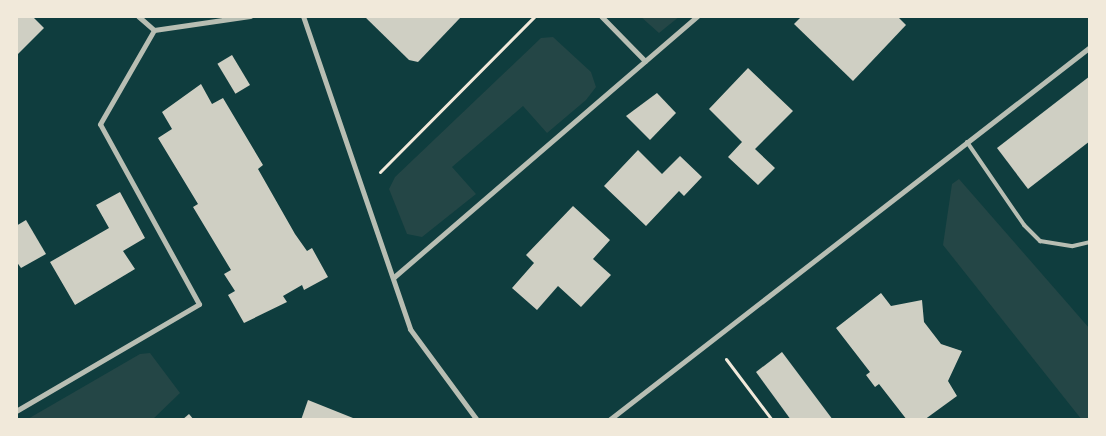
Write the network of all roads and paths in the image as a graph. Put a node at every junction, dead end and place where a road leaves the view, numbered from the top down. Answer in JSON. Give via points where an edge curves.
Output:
{"nodes":[{"id":1,"x":138,"y":16,"type":"edge"},
{"id":2,"x":250,"y":16,"type":"edge"},
{"id":3,"x":304,"y":16,"type":"edge"},
{"id":4,"x":535,"y":16,"type":"edge"},
{"id":5,"x":601,"y":16,"type":"edge"},
{"id":6,"x":697,"y":16,"type":"edge"},
{"id":7,"x":154,"y":30,"type":"junction"},
{"id":8,"x":1090,"y":47,"type":"edge"},
{"id":9,"x":645,"y":61,"type":"junction"},
{"id":10,"x":967,"y":142,"type":"junction"},
{"id":11,"x":363,"y":188,"type":"junction"},
{"id":12,"x":1090,"y":242,"type":"edge"},
{"id":13,"x":394,"y":277,"type":"junction"},
{"id":14,"x":712,"y":340,"type":"junction"},
{"id":15,"x":16,"y":411,"type":"edge"},
{"id":16,"x":476,"y":420,"type":"edge"},
{"id":17,"x":609,"y":420,"type":"edge"},
{"id":18,"x":772,"y":420,"type":"edge"}],
"edges":[{"from":1,"to":7,"type":"street"},
{"from":2,"to":7,"type":"street"},
{"from":3,"to":11,"type":"street"},
{"from":4,"to":11,"type":"path"},
{"from":5,"to":9,"type":"street"},
{"from":6,"to":9,"type":"street"},
{"from":7,"to":15,"type":"street","via":[[100,124],[199,304]]},
{"from":8,"to":10,"type":"street"},
{"from":9,"to":13,"type":"street"},
{"from":10,"to":12,"type":"lane","via":[[1024,225],[1040,241],[1072,246]]},
{"from":10,"to":14,"type":"street"},
{"from":11,"to":13,"type":"street"},
{"from":13,"to":16,"type":"street","via":[[410,329]]},
{"from":14,"to":17,"type":"street"},
{"from":14,"to":18,"type":"path"}]}
